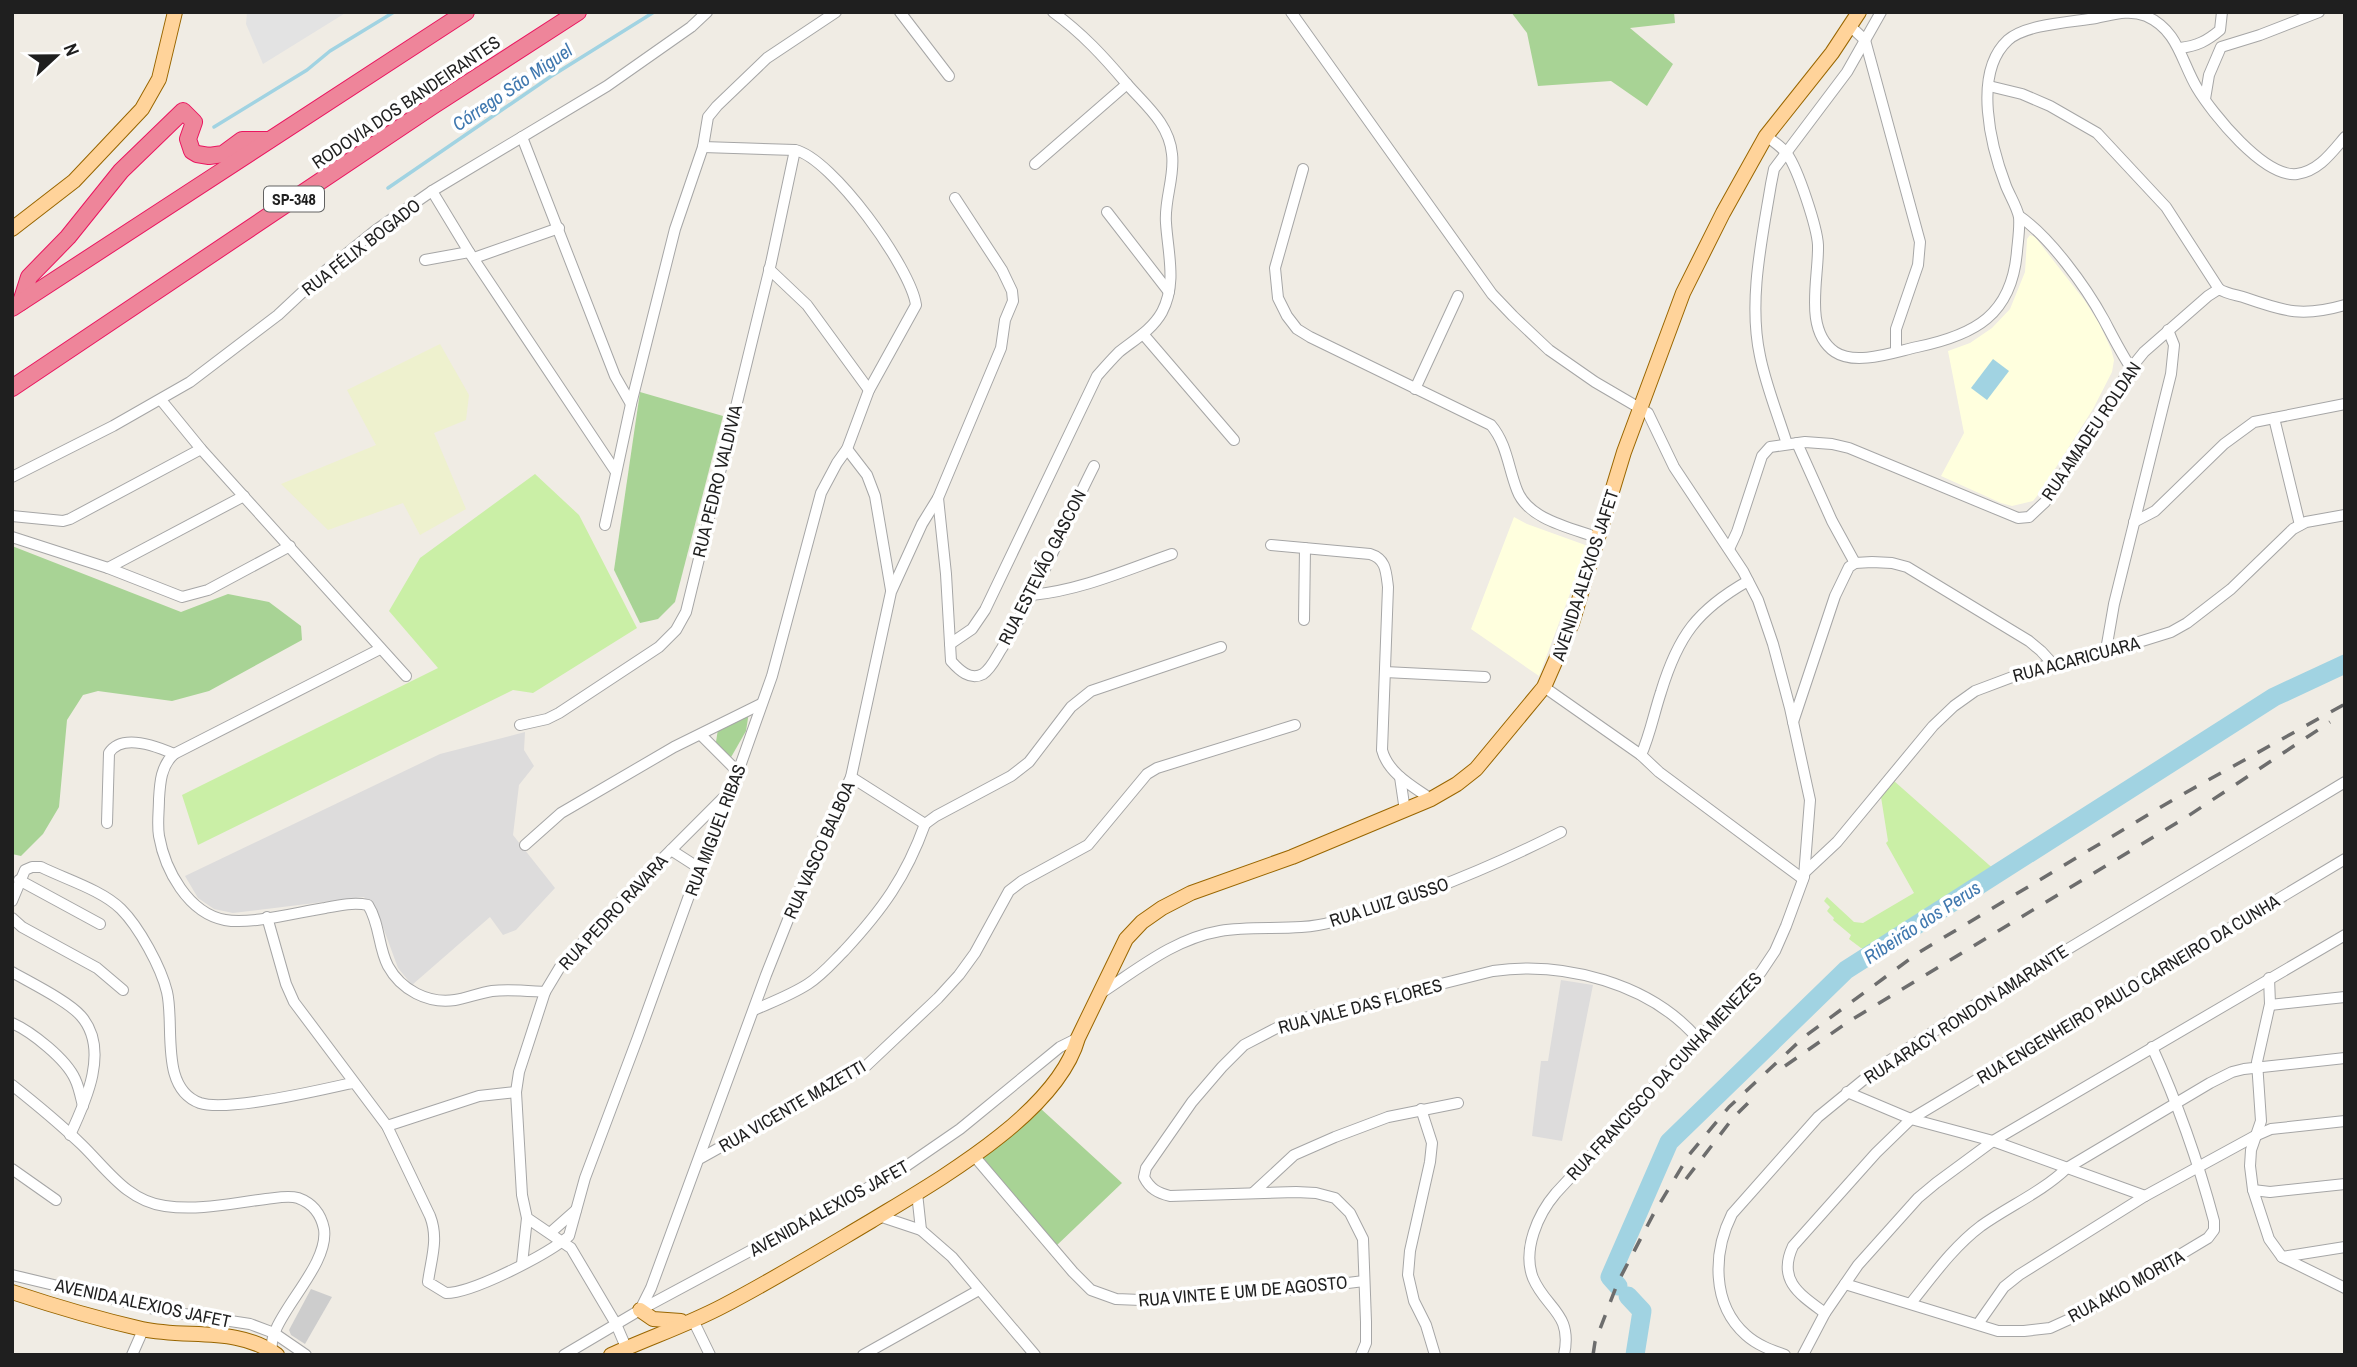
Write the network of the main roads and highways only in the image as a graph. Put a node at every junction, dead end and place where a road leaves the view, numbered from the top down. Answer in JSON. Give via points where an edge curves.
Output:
{"nodes":[{"id":1,"x":175,"y":12,"type":"edge"},
{"id":2,"x":466,"y":12,"type":"edge"},
{"id":3,"x":578,"y":12,"type":"edge"},
{"id":4,"x":1859,"y":12,"type":"edge"},
{"id":5,"x":269,"y":140,"type":"junction"},
{"id":6,"x":12,"y":229,"type":"edge"},
{"id":7,"x":17,"y":305,"type":"edge"},
{"id":8,"x":12,"y":388,"type":"edge"},
{"id":9,"x":12,"y":1292,"type":"edge"},
{"id":10,"x":640,"y":1310,"type":"road end"},
{"id":11,"x":693,"y":1321,"type":"junction"},
{"id":12,"x":628,"y":1351,"type":"edge"},
{"id":13,"x":274,"y":1353,"type":"edge"},
{"id":14,"x":611,"y":1355,"type":"edge"}],
"edges":[{"from":1,"to":6,"type":"main road","via":[[159,79],[142,109],[74,181]]},
{"from":2,"to":5,"type":"highway"},
{"from":3,"to":8,"type":"highway","name":"RODOVIA DOS BANDEIRANTES","number":"SP-348"},
{"from":4,"to":11,"type":"main road","name":"AVENIDA ALEXIOS JAFET","via":[[1766,136],[1723,213],[1684,293],[1638,409],[1572,623],[1544,687],[1476,769],[1405,811],[1191,893],[1142,922],[1126,939],[1074,1051],[1035,1104],[975,1157]]},
{"from":5,"to":7,"type":"highway"},
{"from":5,"to":7,"type":"highway","via":[[242,140],[223,154],[197,154],[188,139],[194,122],[183,111],[121,171],[68,237],[29,276]]},
{"from":9,"to":13,"type":"main road","name":"AVENIDA ALEXIOS JAFET","via":[[143,1330],[239,1338]]},
{"from":10,"to":11,"type":"main road","via":[[667,1322]]},
{"from":11,"to":12,"type":"main road","name":"AVENIDA ALEXIOS JAFET"},
{"from":12,"to":14,"type":"main road","name":"AVENIDA ALEXIOS JAFET"}]}
